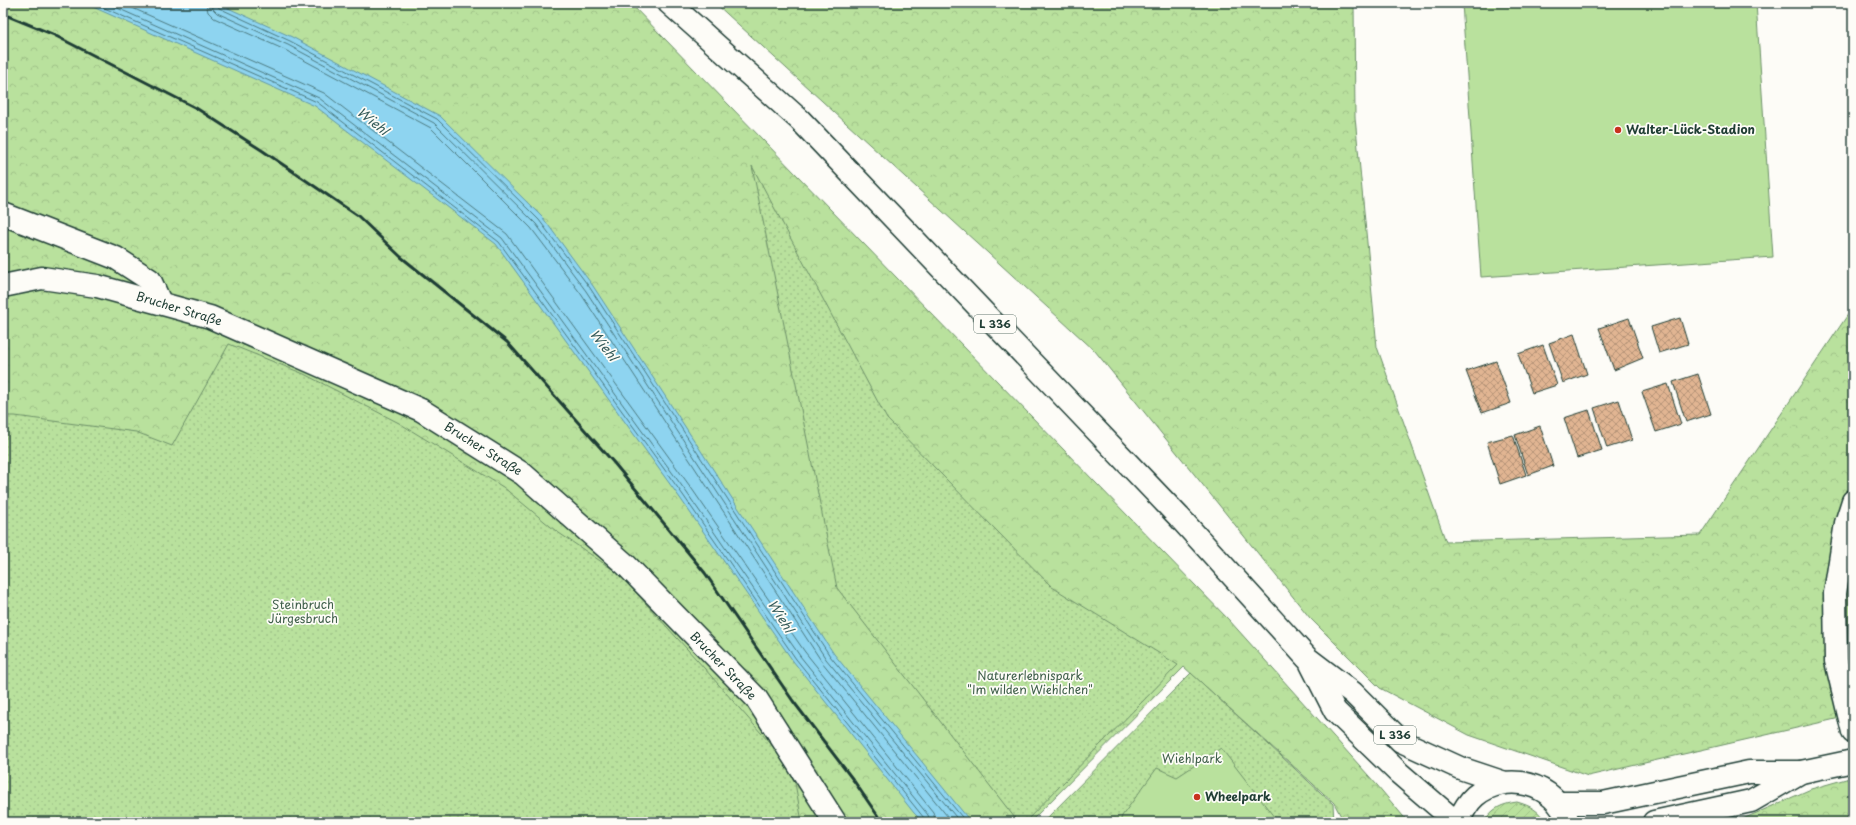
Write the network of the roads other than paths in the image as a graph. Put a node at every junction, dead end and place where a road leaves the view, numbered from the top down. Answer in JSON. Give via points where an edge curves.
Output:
{"nodes":[{"id":1,"x":669,"y":3,"type":"edge"},
{"id":2,"x":3,"y":214,"type":"edge"},
{"id":3,"x":3,"y":286,"type":"edge"},
{"id":4,"x":160,"y":302,"type":"junction"},
{"id":5,"x":1853,"y":501,"type":"edge"},
{"id":6,"x":1307,"y":658,"type":"junction"},
{"id":7,"x":1853,"y":732,"type":"edge"},
{"id":8,"x":1853,"y":760,"type":"edge"},
{"id":9,"x":1801,"y":772,"type":"junction"},
{"id":10,"x":1502,"y":782,"type":"junction"},
{"id":11,"x":1558,"y":803,"type":"junction"},
{"id":12,"x":835,"y":822,"type":"edge"},
{"id":13,"x":1457,"y":822,"type":"edge"},
{"id":14,"x":1568,"y":822,"type":"edge"},
{"id":15,"x":1654,"y":822,"type":"edge"}],
"edges":[{"from":1,"to":6,"type":"street","number":"L 336","via":[[800,120],[1179,517]]},
{"from":2,"to":4,"type":"street","via":[[116,258],[150,280]]},
{"from":3,"to":4,"type":"street","name":"Brucher Straße","via":[[42,278],[97,286]]},
{"from":4,"to":12,"type":"street","name":"Brucher Straße","via":[[210,317],[421,410],[523,474],[626,566],[756,698]]},
{"from":5,"to":7,"type":"street","via":[[1846,523],[1835,593],[1836,661]]},
{"from":6,"to":10,"type":"street","number":"L 336","via":[[1353,693],[1401,741],[1460,768]]},
{"from":6,"to":13,"type":"street","number":"L 336","via":[[1335,711],[1399,773]]},
{"from":8,"to":9,"type":"street"},
{"from":9,"to":11,"type":"street","via":[[1749,772],[1603,803]]},
{"from":9,"to":15,"type":"street","via":[[1751,801]]},
{"from":10,"to":11,"type":"street","number":"L 336","via":[[1522,782],[1542,789]]},
{"from":10,"to":13,"type":"street","number":"L 336","via":[[1474,797]]},
{"from":11,"to":14,"type":"street","number":"L 336"}]}
